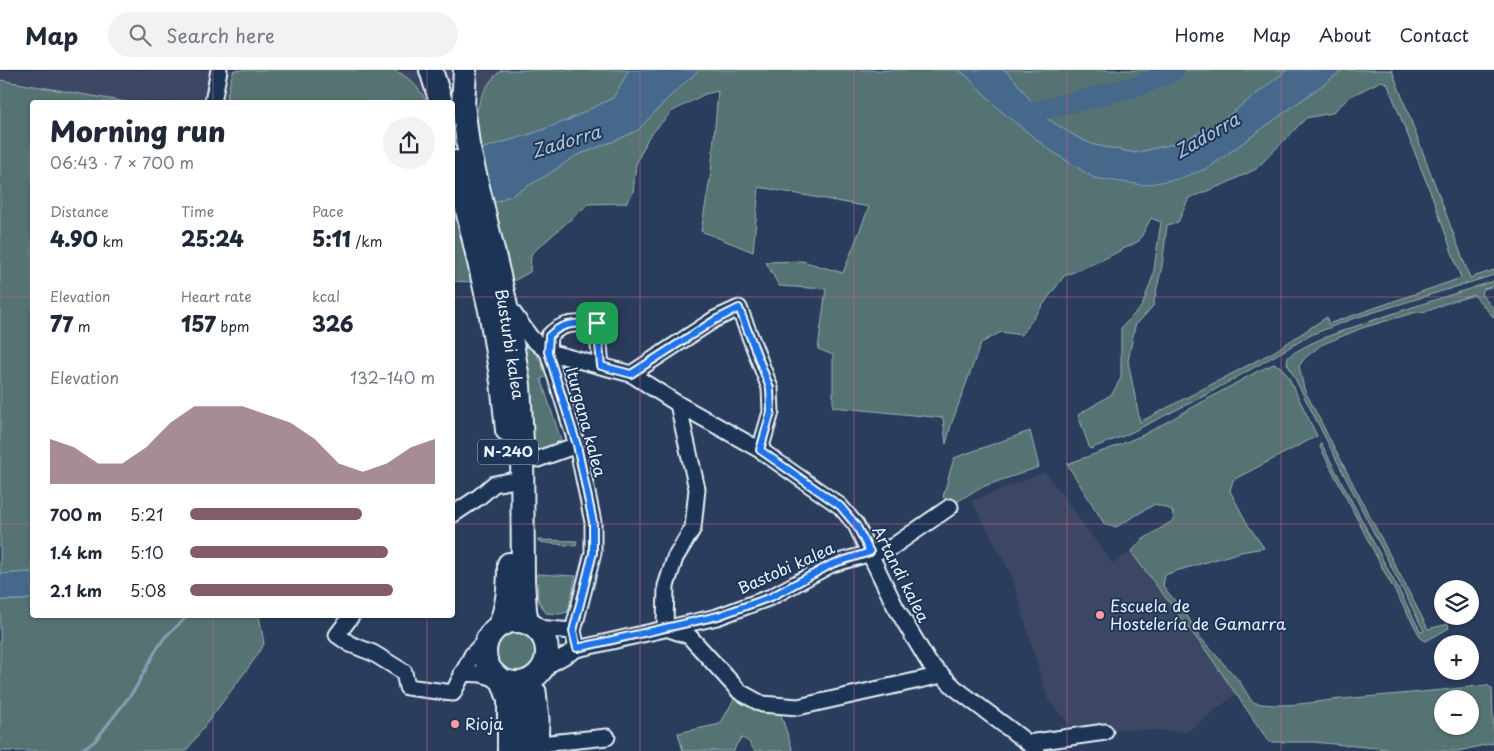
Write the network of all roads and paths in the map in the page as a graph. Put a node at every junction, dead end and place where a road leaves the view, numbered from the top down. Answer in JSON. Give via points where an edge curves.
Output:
{"nodes":[{"id":1,"x":219,"y":70,"type":"edge"},
{"id":2,"x":431,"y":70,"type":"edge"},
{"id":3,"x":466,"y":70,"type":"edge"},
{"id":4,"x":213,"y":100,"type":"edge"},
{"id":5,"x":440,"y":100,"type":"edge"},
{"id":6,"x":458,"y":147,"type":"edge"},
{"id":7,"x":491,"y":277,"type":"junction"},
{"id":8,"x":505,"y":301,"type":"junction"},
{"id":9,"x":548,"y":352,"type":"junction"},
{"id":10,"x":601,"y":366,"type":"junction"},
{"id":11,"x":631,"y":374,"type":"junction"},
{"id":12,"x":678,"y":404,"type":"junction"},
{"id":13,"x":577,"y":445,"type":"junction"},
{"id":14,"x":760,"y":450,"type":"junction"},
{"id":15,"x":538,"y":459,"type":"dead end"},
{"id":16,"x":505,"y":482,"type":"junction"},
{"id":17,"x":950,"y":507,"type":"dead end"},
{"id":18,"x":455,"y":513,"type":"edge"},
{"id":19,"x":870,"y":552,"type":"junction"},
{"id":20,"x":350,"y":618,"type":"edge"},
{"id":21,"x":532,"y":625,"type":"junction"},
{"id":22,"x":665,"y":628,"type":"junction"},
{"id":23,"x":573,"y":631,"type":"junction"},
{"id":24,"x":493,"y":632,"type":"junction"},
{"id":25,"x":577,"y":648,"type":"junction"},
{"id":26,"x":462,"y":672,"type":"junction"},
{"id":27,"x":942,"y":675,"type":"junction"},
{"id":28,"x":534,"y":678,"type":"junction"},
{"id":29,"x":500,"y":680,"type":"junction"},
{"id":30,"x":1105,"y":732,"type":"dead end"},
{"id":31,"x":607,"y":737,"type":"dead end"},
{"id":32,"x":1032,"y":747,"type":"edge"},
{"id":33,"x":535,"y":748,"type":"edge"},
{"id":34,"x":509,"y":751,"type":"edge"}],
"edges":[{"from":1,"to":4,"type":"street"},
{"from":2,"to":5,"type":"highway"},
{"from":3,"to":6,"type":"highway","name":"Busturbi kalea","number":"N-240"},
{"from":6,"to":7,"type":"highway","name":"Busturbi kalea","number":"N-240"},
{"from":7,"to":8,"type":"highway","name":"Busturbi kalea","number":"N-240"},
{"from":7,"to":16,"type":"highway","name":"Busturbi kalea","number":"N-240","via":[[502,382]]},
{"from":8,"to":9,"type":"street","name":"Artandi kalea","via":[[531,338]]},
{"from":8,"to":21,"type":"highway","name":"Busturbi kalea","number":"N-240","via":[[519,385],[524,610]]},
{"from":9,"to":10,"type":"street","name":"Artandi kalea"},
{"from":9,"to":10,"type":"street","via":[[549,336],[556,329],[567,324],[597,323]]},
{"from":9,"to":13,"type":"street","name":"Iturgana kalea"},
{"from":10,"to":11,"type":"street","name":"Artandi kalea"},
{"from":11,"to":12,"type":"street","name":"Artandi kalea"},
{"from":11,"to":14,"type":"street","via":[[739,308],[770,388],[771,412]]},
{"from":12,"to":14,"type":"street","name":"Artandi kalea"},
{"from":12,"to":22,"type":"street","via":[[697,489],[693,528],[675,558],[666,586]]},
{"from":13,"to":15,"type":"street"},
{"from":13,"to":23,"type":"street","name":"Iturgana kalea","via":[[593,522],[593,553]]},
{"from":14,"to":19,"type":"street","name":"Artandi kalea","via":[[840,506],[856,525]]},
{"from":16,"to":18,"type":"street","via":[[494,484]]},
{"from":16,"to":24,"type":"highway","name":"Busturbi kalea","number":"N-240","via":[[509,593],[504,614]]},
{"from":17,"to":19,"type":"street","name":"Bastobi kalea","via":[[892,547]]},
{"from":19,"to":22,"type":"street","name":"Bastobi kalea","via":[[832,564],[771,597],[718,616]]},
{"from":19,"to":27,"type":"street","name":"Artandi kalea","via":[[895,606],[929,662]]},
{"from":20,"to":26,"type":"street","via":[[336,635],[374,652],[404,672],[406,687],[453,693]]},
{"from":21,"to":23,"type":"street"},
{"from":21,"to":24,"type":"highway","via":[[518,620],[509,621]]},
{"from":21,"to":28,"type":"highway","number":"N-240","via":[[543,636],[547,647],[547,658]]},
{"from":22,"to":25,"type":"street","name":"Bastobi kalea"},
{"from":22,"to":27,"type":"street","via":[[689,636],[740,692],[762,704],[798,707]]},
{"from":23,"to":25,"type":"street","name":"Iturgana kalea"},
{"from":24,"to":26,"type":"street","via":[[472,655]]},
{"from":24,"to":29,"type":"highway","number":"N-240","via":[[484,650],[491,671]]},
{"from":25,"to":28,"type":"street","name":"Bastobi kalea"},
{"from":26,"to":29,"type":"street"},
{"from":27,"to":32,"type":"street","name":"Artandi kalea"},
{"from":28,"to":29,"type":"highway","via":[[516,684]]},
{"from":28,"to":33,"type":"highway","number":"N-240","via":[[525,699]]},
{"from":29,"to":34,"type":"highway","number":"N-240","via":[[509,699]]},
{"from":30,"to":32,"type":"street"},
{"from":31,"to":33,"type":"street"}]}
